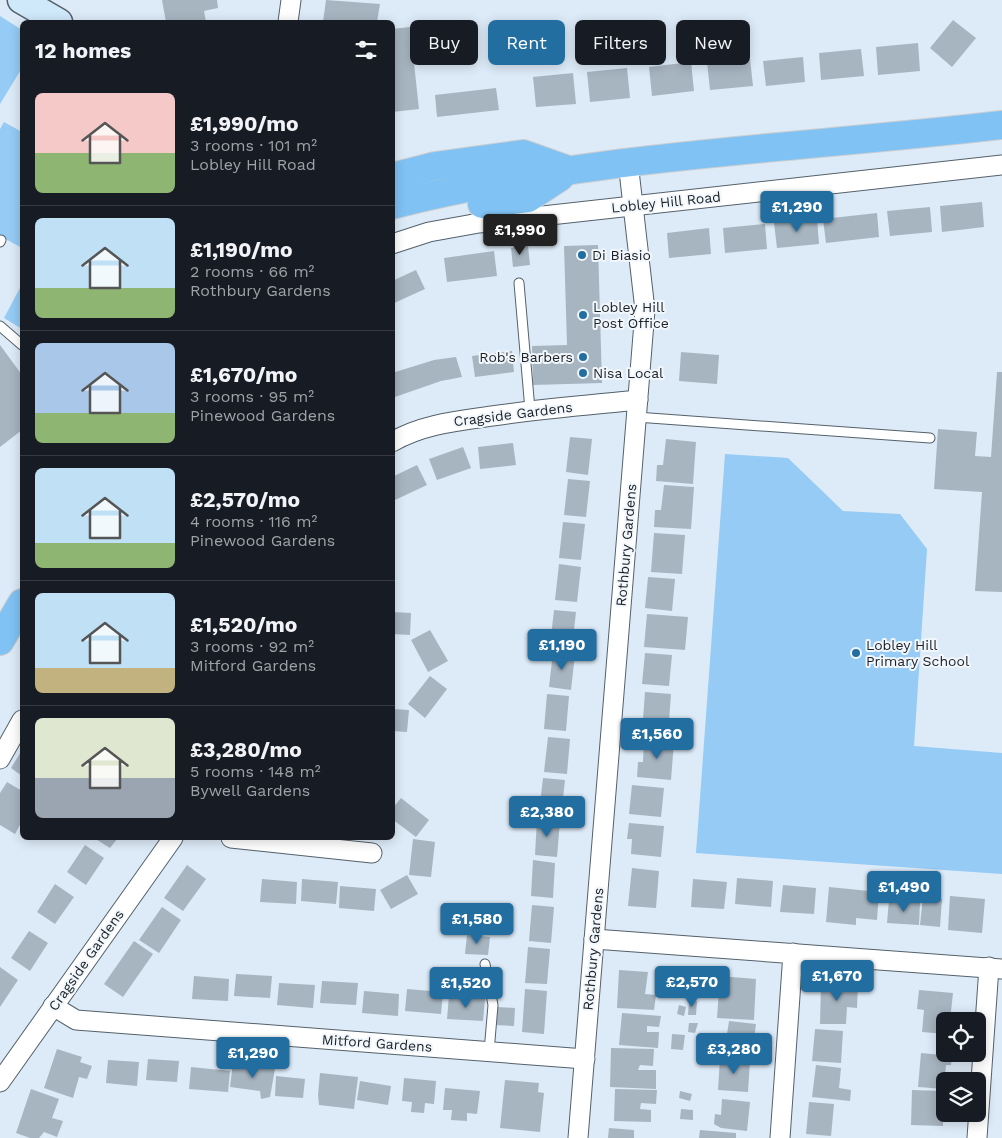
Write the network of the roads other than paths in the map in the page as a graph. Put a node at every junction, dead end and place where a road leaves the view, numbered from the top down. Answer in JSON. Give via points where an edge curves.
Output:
{"nodes":[{"id":1,"x":21,"y":0,"type":"edge"},
{"id":2,"x":291,"y":0,"type":"edge"},
{"id":3,"x":56,"y":20,"type":"edge"},
{"id":4,"x":288,"y":20,"type":"edge"},
{"id":5,"x":1002,"y":125,"type":"edge"},
{"id":6,"x":628,"y":162,"type":"junction"},
{"id":7,"x":1002,"y":165,"type":"edge"},
{"id":8,"x":570,"y":170,"type":"junction"},
{"id":9,"x":395,"y":176,"type":"edge"},
{"id":10,"x":395,"y":205,"type":"edge"},
{"id":11,"x":632,"y":206,"type":"junction"},
{"id":12,"x":395,"y":223,"type":"edge"},
{"id":13,"x":395,"y":243,"type":"edge"},
{"id":14,"x":519,"y":283,"type":"dead end"},
{"id":15,"x":0,"y":326,"type":"edge"},
{"id":16,"x":20,"y":343,"type":"edge"},
{"id":17,"x":637,"y":408,"type":"junction"},
{"id":18,"x":530,"y":410,"type":"junction"},
{"id":19,"x":930,"y":438,"type":"dead end"},
{"id":20,"x":395,"y":440,"type":"edge"},
{"id":21,"x":20,"y":724,"type":"edge"},
{"id":22,"x":0,"y":759,"type":"edge"},
{"id":23,"x":171,"y":840,"type":"edge"},
{"id":24,"x":250,"y":840,"type":"edge"},
{"id":25,"x":372,"y":853,"type":"dead end"},
{"id":26,"x":594,"y":939,"type":"junction"},
{"id":27,"x":792,"y":953,"type":"junction"},
{"id":28,"x":485,"y":964,"type":"dead end"},
{"id":29,"x":995,"y":968,"type":"edge"},
{"id":30,"x":53,"y":1006,"type":"junction"},
{"id":31,"x":489,"y":1052,"type":"junction"},
{"id":32,"x":585,"y":1059,"type":"junction"},
{"id":33,"x":0,"y":1082,"type":"edge"},
{"id":34,"x":578,"y":1138,"type":"edge"},
{"id":35,"x":780,"y":1138,"type":"edge"},
{"id":36,"x":977,"y":1138,"type":"edge"}],
"edges":[{"from":1,"to":3,"type":"main road"},
{"from":2,"to":4,"type":"street"},
{"from":5,"to":6,"type":"highway"},
{"from":6,"to":8,"type":"highway"},
{"from":6,"to":11,"type":"street","name":"Rothbury Gardens"},
{"from":7,"to":11,"type":"street","name":"Lobley Hill Road"},
{"from":8,"to":9,"type":"highway","via":[[523,154],[435,166]]},
{"from":8,"to":10,"type":"highway","via":[[446,192]]},
{"from":8,"to":12,"type":"highway","via":[[528,198],[486,203]]},
{"from":11,"to":13,"type":"street","name":"Lobley Hill Road","via":[[479,223],[429,232]]},
{"from":11,"to":17,"type":"street","name":"Rothbury Gardens","via":[[645,310]]},
{"from":14,"to":18,"type":"lane"},
{"from":15,"to":16,"type":"lane"},
{"from":17,"to":18,"type":"street","name":"Cragside Gardens"},
{"from":17,"to":19,"type":"lane"},
{"from":17,"to":26,"type":"street","name":"Rothbury Gardens"},
{"from":18,"to":20,"type":"street","name":"Cragside Gardens","via":[[449,422],[409,432]]},
{"from":21,"to":22,"type":"street"},
{"from":23,"to":30,"type":"street","name":"Cragside Gardens"},
{"from":24,"to":25,"type":"street"},
{"from":26,"to":27,"type":"street"},
{"from":26,"to":32,"type":"street","name":"Rothbury Gardens"},
{"from":27,"to":29,"type":"street"},
{"from":27,"to":35,"type":"street"},
{"from":28,"to":31,"type":"lane","via":[[493,1005]]},
{"from":29,"to":36,"type":"street"},
{"from":30,"to":31,"type":"street","name":"Mitford Gardens","via":[[76,1020]]},
{"from":30,"to":33,"type":"street","name":"Cragside Gardens"},
{"from":31,"to":32,"type":"street","name":"Mitford Gardens"},
{"from":32,"to":34,"type":"street","name":"Rothbury Gardens"}]}
